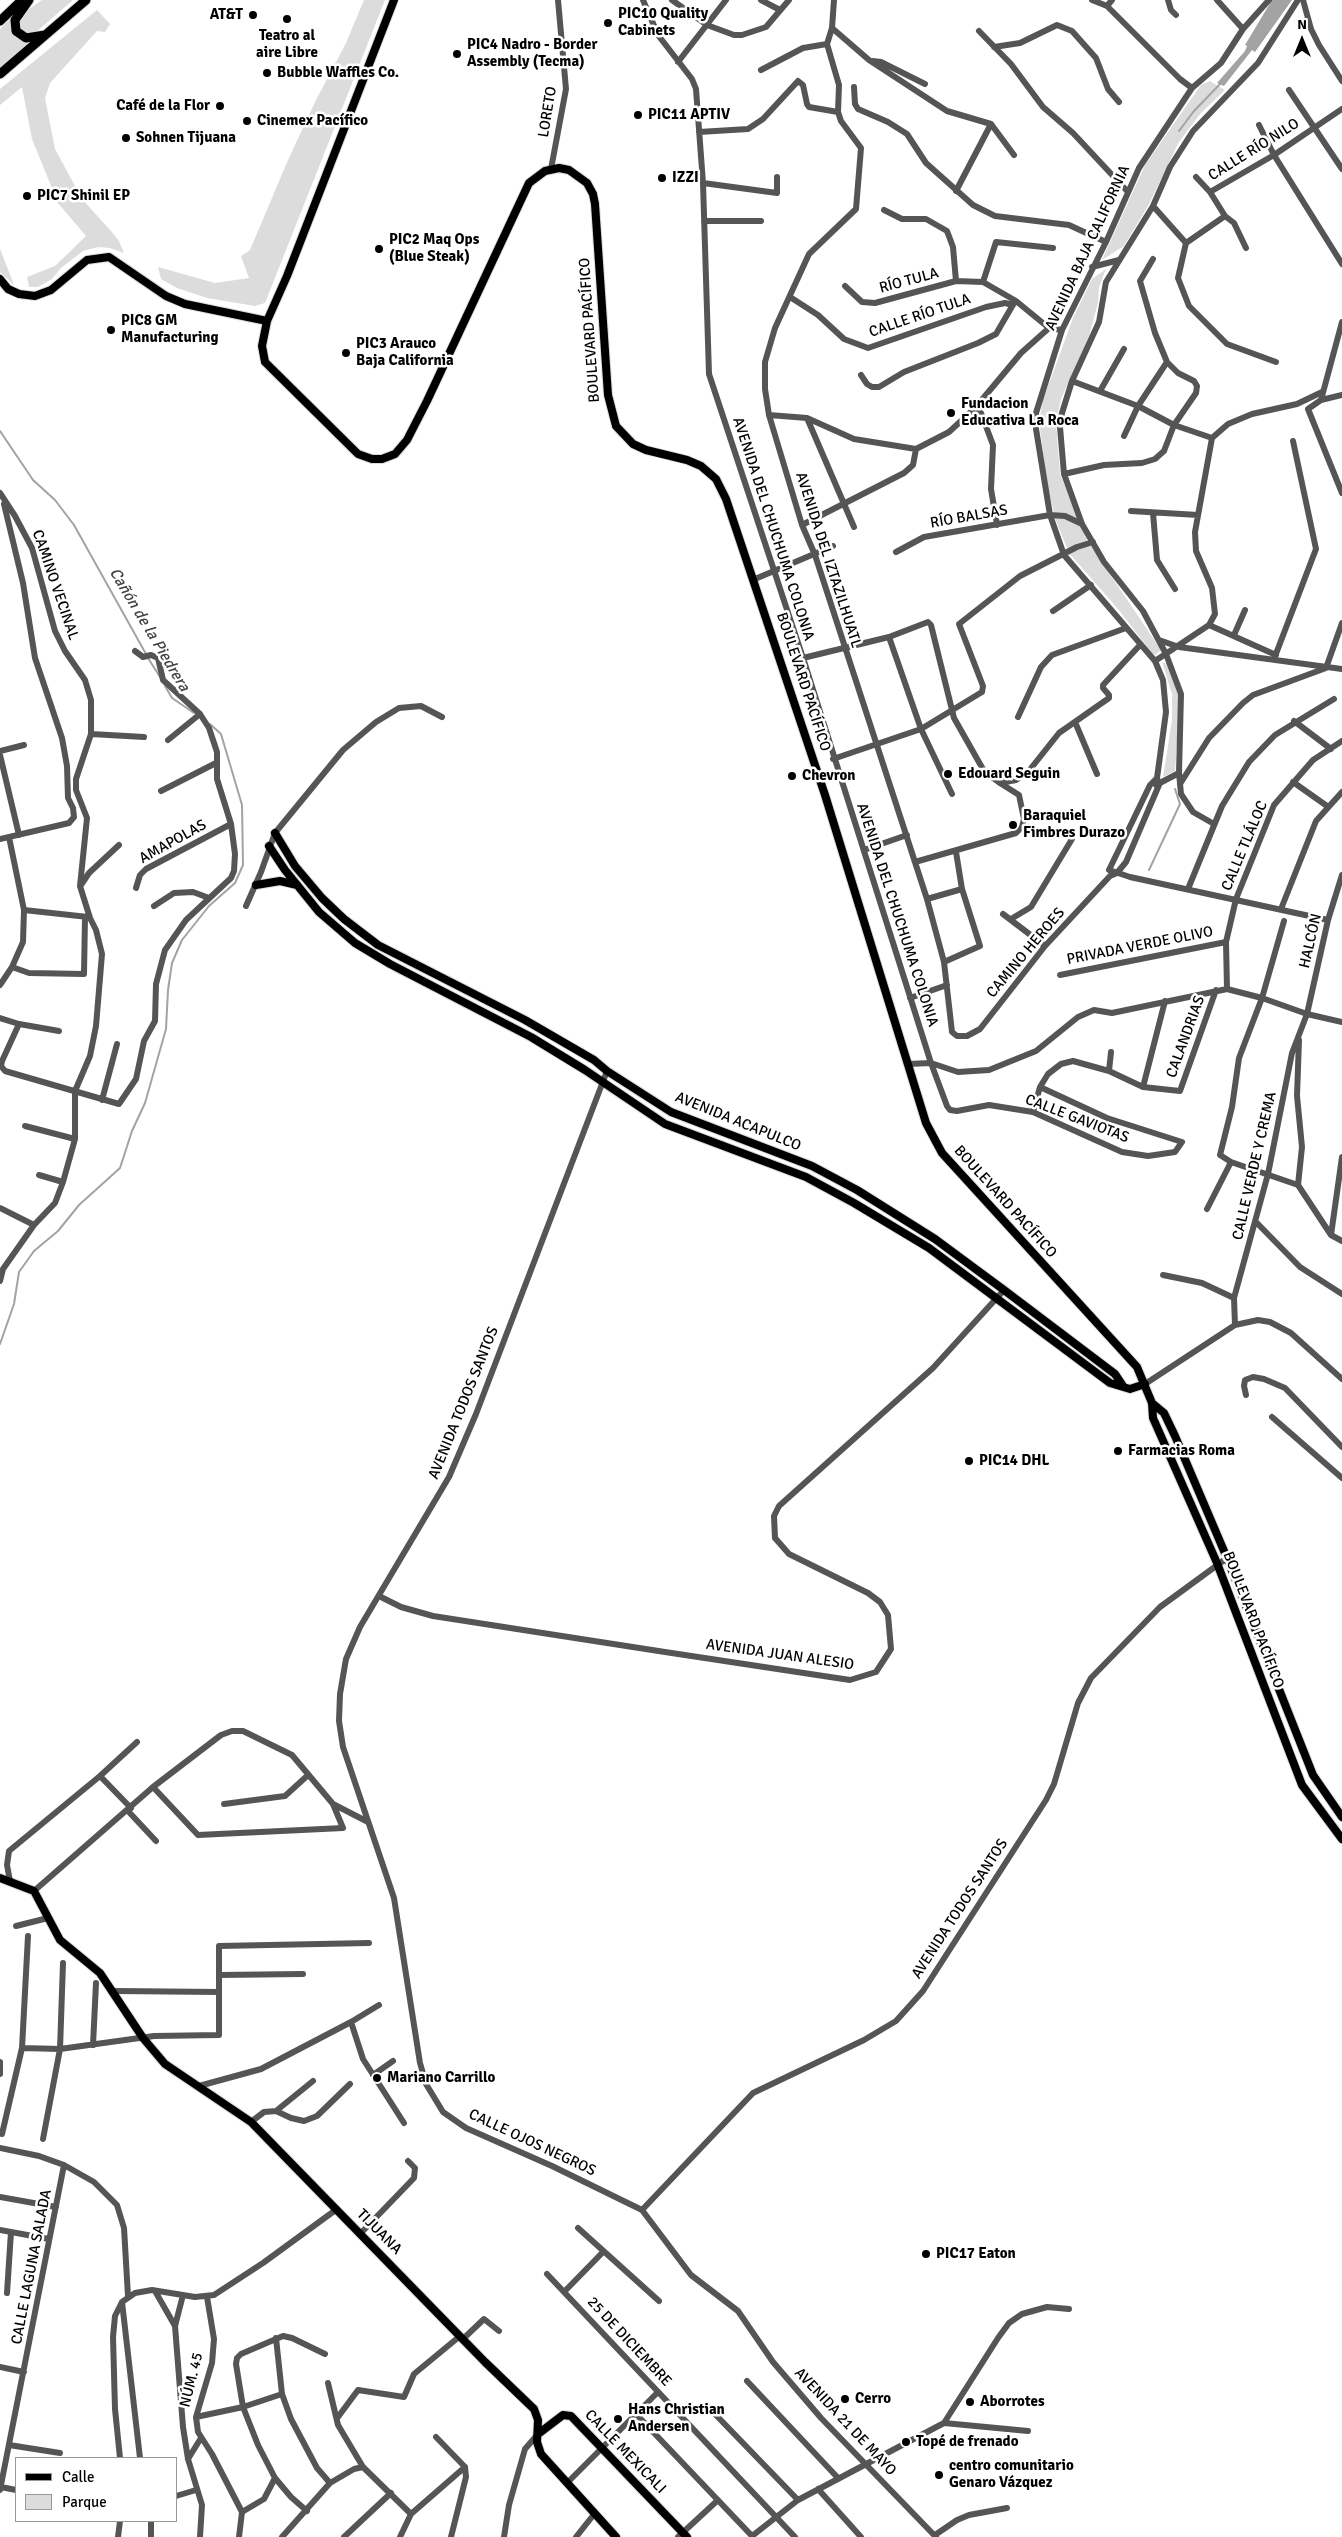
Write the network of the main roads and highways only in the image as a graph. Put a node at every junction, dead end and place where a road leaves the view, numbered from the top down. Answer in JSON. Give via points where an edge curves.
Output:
{"nodes":[{"id":1,"x":22,"y":0,"type":"edge"},
{"id":2,"x":29,"y":0,"type":"edge"},
{"id":3,"x":86,"y":0,"type":"edge"},
{"id":4,"x":394,"y":0,"type":"edge"},
{"id":5,"x":0,"y":21,"type":"edge"},
{"id":6,"x":47,"y":35,"type":"junction"},
{"id":7,"x":0,"y":74,"type":"edge"},
{"id":8,"x":0,"y":279,"type":"edge"},
{"id":9,"x":267,"y":321,"type":"junction"},
{"id":10,"x":275,"y":833,"type":"road end"},
{"id":11,"x":269,"y":846,"type":"road end"},
{"id":12,"x":256,"y":885,"type":"road end"},
{"id":13,"x":296,"y":885,"type":"junction"},
{"id":14,"x":1145,"y":1384,"type":"junction"},
{"id":15,"x":1123,"y":1386,"type":"junction"},
{"id":16,"x":1152,"y":1403,"type":"junction"},
{"id":17,"x":1342,"y":1817,"type":"edge"},
{"id":18,"x":1342,"y":1839,"type":"edge"},
{"id":19,"x":0,"y":1878,"type":"edge"},
{"id":20,"x":538,"y":2434,"type":"junction"},
{"id":21,"x":682,"y":2535,"type":"edge"},
{"id":22,"x":616,"y":2537,"type":"edge"}],
"edges":[{"from":1,"to":5,"type":"highway"},
{"from":2,"to":6,"type":"highway","via":[[15,20],[16,31],[31,38]]},
{"from":3,"to":6,"type":"highway"},
{"from":4,"to":9,"type":"main road"},
{"from":6,"to":7,"type":"highway"},
{"from":8,"to":9,"type":"main road","via":[[19,294],[35,296],[51,290],[87,260],[109,257],[166,296],[185,304]]},
{"from":9,"to":14,"type":"main road","name":"BOULEVARD PACÍFICO","via":[[262,355],[269,368],[358,454],[372,459],[390,457],[407,440],[530,183],[551,169],[569,170],[587,183],[593,194],[609,407],[616,426],[633,444],[701,466],[716,479],[726,499],[755,579],[926,1123],[942,1154],[1137,1367]]},
{"from":10,"to":15,"type":"main road","name":"AVENIDA ACAPULCO","via":[[295,866],[322,898],[360,932],[392,953],[524,1020],[594,1060],[671,1112],[812,1166],[857,1190],[934,1239],[1004,1290],[1116,1374]]},
{"from":11,"to":13,"type":"main road","name":"AVENIDA ACAPULCO"},
{"from":12,"to":13,"type":"main road","via":[[280,881]]},
{"from":13,"to":15,"type":"main road","name":"AVENIDA ACAPULCO","via":[[319,912],[355,943],[531,1037],[664,1124],[806,1177],[854,1203],[929,1248],[1105,1379]]},
{"from":14,"to":15,"type":"main road","via":[[1130,1389]]},
{"from":14,"to":16,"type":"main road","name":"BOULEVARD PACÍFICO"},
{"from":16,"to":17,"type":"main road","name":"BOULEVARD PACÍFICO","via":[[1164,1412],[1176,1436],[1313,1775]]},
{"from":16,"to":18,"type":"main road","name":"BOULEVARD PACÍFICO","via":[[1153,1418],[1217,1563],[1302,1786]]},
{"from":19,"to":20,"type":"main road","name":"TIJUANA","via":[[34,1891],[60,1940],[100,1973],[115,1991],[143,2038],[165,2064],[251,2122],[534,2409]]},
{"from":20,"to":21,"type":"main road","name":"CALLE MEXICALI","via":[[567,2414]]},
{"from":20,"to":22,"type":"main road","name":"TIJUANA","via":[[541,2454]]}]}
